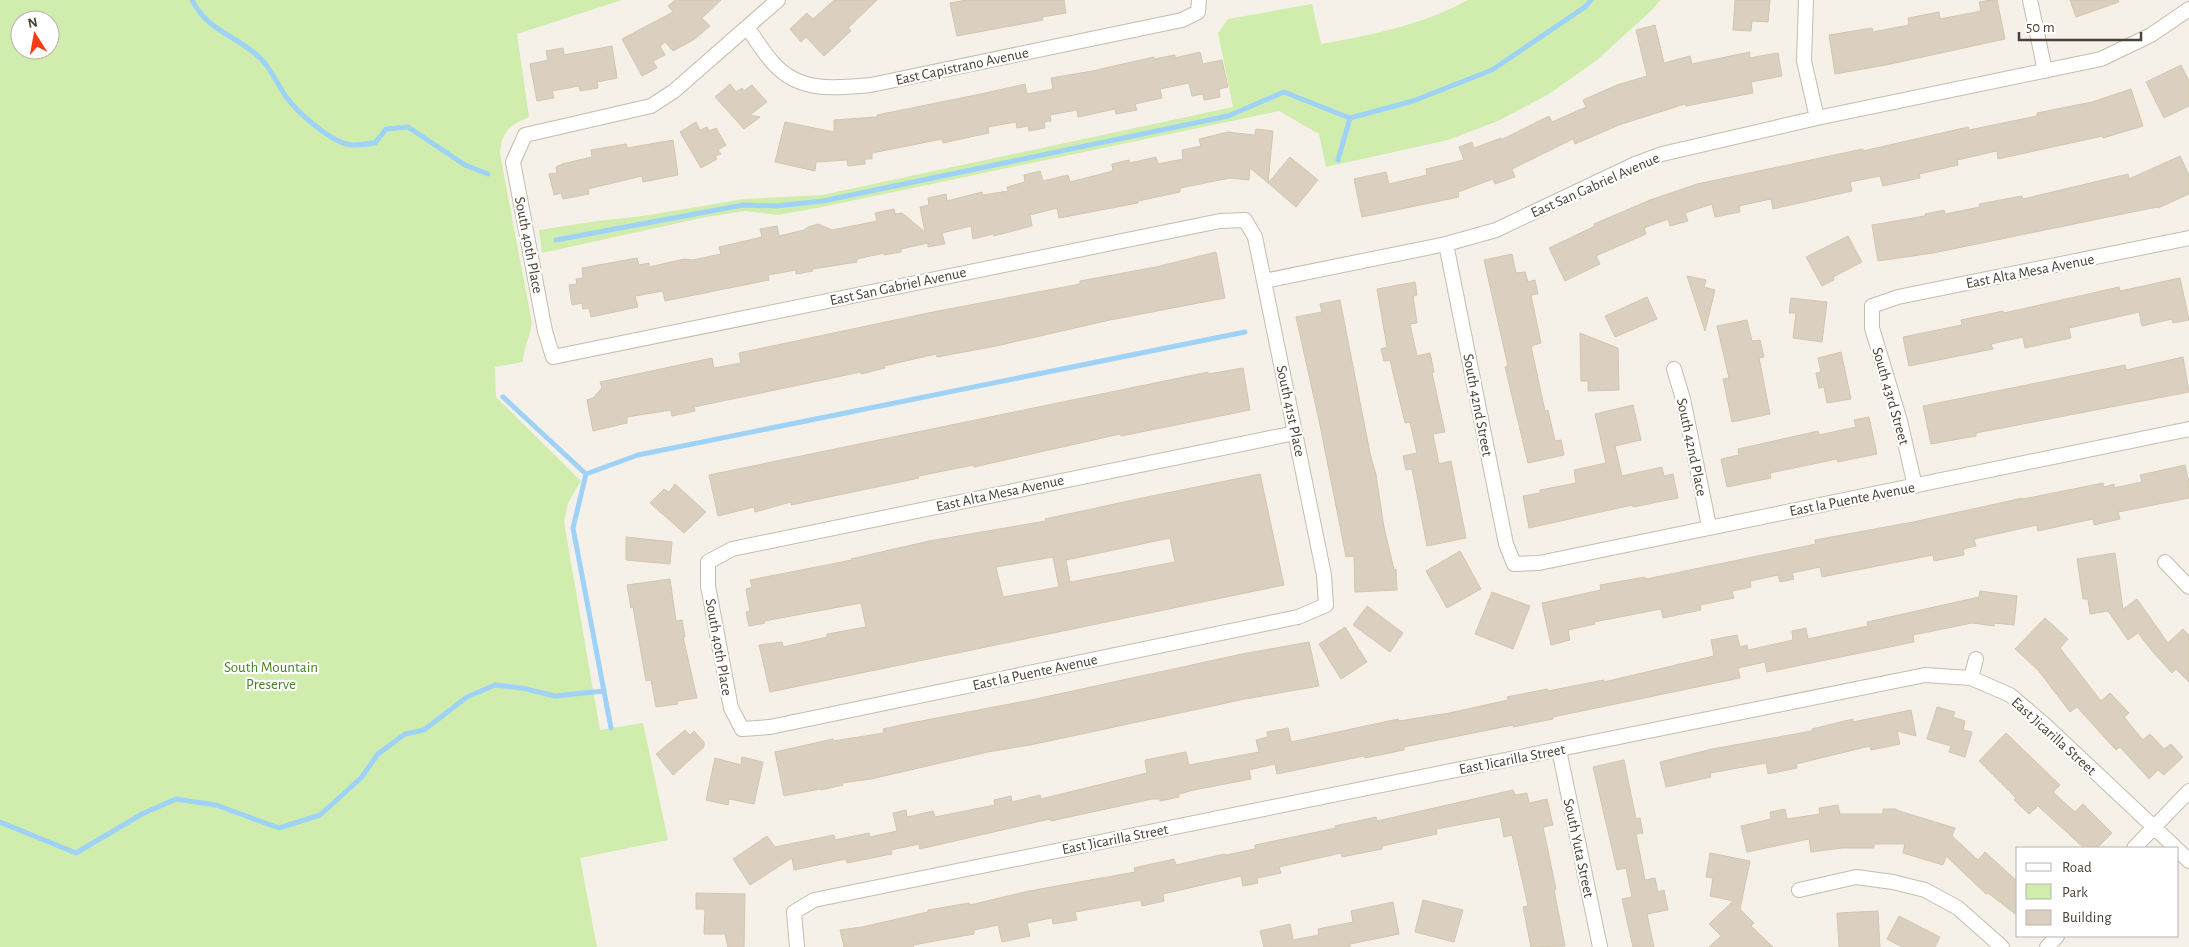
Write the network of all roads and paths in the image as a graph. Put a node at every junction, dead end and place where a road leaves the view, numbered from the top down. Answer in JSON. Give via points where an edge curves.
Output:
{"nodes":[{"id":1,"x":778,"y":0,"type":"edge"},
{"id":2,"x":1806,"y":0,"type":"edge"},
{"id":3,"x":2030,"y":0,"type":"edge"},
{"id":4,"x":1199,"y":6,"type":"edge"},
{"id":5,"x":2189,"y":9,"type":"edge"},
{"id":6,"x":748,"y":28,"type":"junction"},
{"id":7,"x":2045,"y":70,"type":"junction"},
{"id":8,"x":1816,"y":118,"type":"junction"},
{"id":9,"x":1245,"y":220,"type":"joint"},
{"id":10,"x":2189,"y":238,"type":"edge"},
{"id":11,"x":1446,"y":244,"type":"junction"},
{"id":12,"x":1264,"y":281,"type":"junction"},
{"id":13,"x":1872,"y":306,"type":"joint"},
{"id":14,"x":553,"y":357,"type":"joint"},
{"id":15,"x":1674,"y":369,"type":"dead end"},
{"id":16,"x":2189,"y":429,"type":"edge"},
{"id":17,"x":1295,"y":433,"type":"junction"},
{"id":18,"x":1915,"y":486,"type":"junction"},
{"id":19,"x":1709,"y":526,"type":"junction"},
{"id":20,"x":708,"y":562,"type":"joint"},
{"id":21,"x":2165,"y":562,"type":"dead end"},
{"id":22,"x":1514,"y":564,"type":"joint"},
{"id":23,"x":2189,"y":587,"type":"edge"},
{"id":24,"x":1326,"y":605,"type":"joint"},
{"id":25,"x":1976,"y":659,"type":"dead end"},
{"id":26,"x":1971,"y":678,"type":"junction"},
{"id":27,"x":742,"y":729,"type":"joint"},
{"id":28,"x":1558,"y":750,"type":"junction"},
{"id":29,"x":2189,"y":792,"type":"edge"},
{"id":30,"x":2153,"y":827,"type":"junction"},
{"id":31,"x":2135,"y":847,"type":"edge"},
{"id":32,"x":2175,"y":847,"type":"edge"},
{"id":33,"x":2179,"y":851,"type":"edge"},
{"id":34,"x":2189,"y":861,"type":"edge"},
{"id":35,"x":1799,"y":890,"type":"dead end"},
{"id":36,"x":2055,"y":937,"type":"edge"},
{"id":37,"x":797,"y":947,"type":"edge"},
{"id":38,"x":1600,"y":947,"type":"edge"},
{"id":39,"x":2002,"y":947,"type":"edge"},
{"id":40,"x":2046,"y":947,"type":"edge"}],
"edges":[{"from":1,"to":6,"type":"street"},
{"from":2,"to":8,"type":"street","via":[[1804,61]]},
{"from":3,"to":7,"type":"street"},
{"from":4,"to":6,"type":"street","name":"East Capistrano Avenue","via":[[1182,20],[870,85],[825,89],[798,81],[776,66]]},
{"from":5,"to":7,"type":"street","name":"East San Gabriel Avenue","via":[[2151,35],[2101,59]]},
{"from":6,"to":14,"type":"street","name":"South 40th Place","via":[[674,91],[650,106],[525,135],[513,162],[545,331]]},
{"from":7,"to":8,"type":"street","name":"East San Gabriel Avenue"},
{"from":8,"to":11,"type":"street","name":"East San Gabriel Avenue","via":[[1662,154],[1634,164],[1496,230]]},
{"from":9,"to":12,"type":"street","name":"South 41st Place","via":[[1255,237]]},
{"from":9,"to":14,"type":"street","name":"East San Gabriel Avenue","via":[[1220,220]]},
{"from":10,"to":13,"type":"street","name":"East Alta Mesa Avenue","via":[[1898,297]]},
{"from":11,"to":12,"type":"street","name":"East San Gabriel Avenue"},
{"from":11,"to":22,"type":"street","name":"South 42nd Street","via":[[1506,544]]},
{"from":12,"to":17,"type":"street","name":"South 41st Place"},
{"from":13,"to":18,"type":"street","name":"South 43rd Street","via":[[1872,328],[1900,421]]},
{"from":15,"to":19,"type":"street","name":"South 42nd Place"},
{"from":16,"to":18,"type":"street","name":"East la Puente Avenue"},
{"from":17,"to":20,"type":"street","name":"East Alta Mesa Avenue","via":[[732,549]]},
{"from":17,"to":24,"type":"street","name":"South 41st Place","via":[[1324,575]]},
{"from":18,"to":19,"type":"street","name":"East la Puente Avenue"},
{"from":19,"to":22,"type":"street","name":"East la Puente Avenue","via":[[1539,562]]},
{"from":20,"to":27,"type":"street","name":"South 40th Place","via":[[708,586],[731,708]]},
{"from":21,"to":23,"type":"street"},
{"from":24,"to":27,"type":"street","name":"East la Puente Avenue","via":[[1298,617],[770,727]]},
{"from":25,"to":26,"type":"street"},
{"from":26,"to":28,"type":"street","name":"East Jicarilla Street","via":[[1925,675]]},
{"from":26,"to":30,"type":"street","name":"East Jicarilla Street","via":[[2010,695]]},
{"from":28,"to":37,"type":"street","name":"East Jicarilla Street","via":[[814,900],[794,912]]},
{"from":28,"to":38,"type":"street","name":"South Yuta Street"},
{"from":29,"to":30,"type":"street"},
{"from":30,"to":31,"type":"street"},
{"from":30,"to":32,"type":"street","name":"East Jicarilla Street"},
{"from":33,"to":34,"type":"street","name":"East Jicarilla Street"},
{"from":35,"to":39,"type":"street","via":[[1856,878],[1925,890],[1958,908]]},
{"from":36,"to":40,"type":"street"}]}
